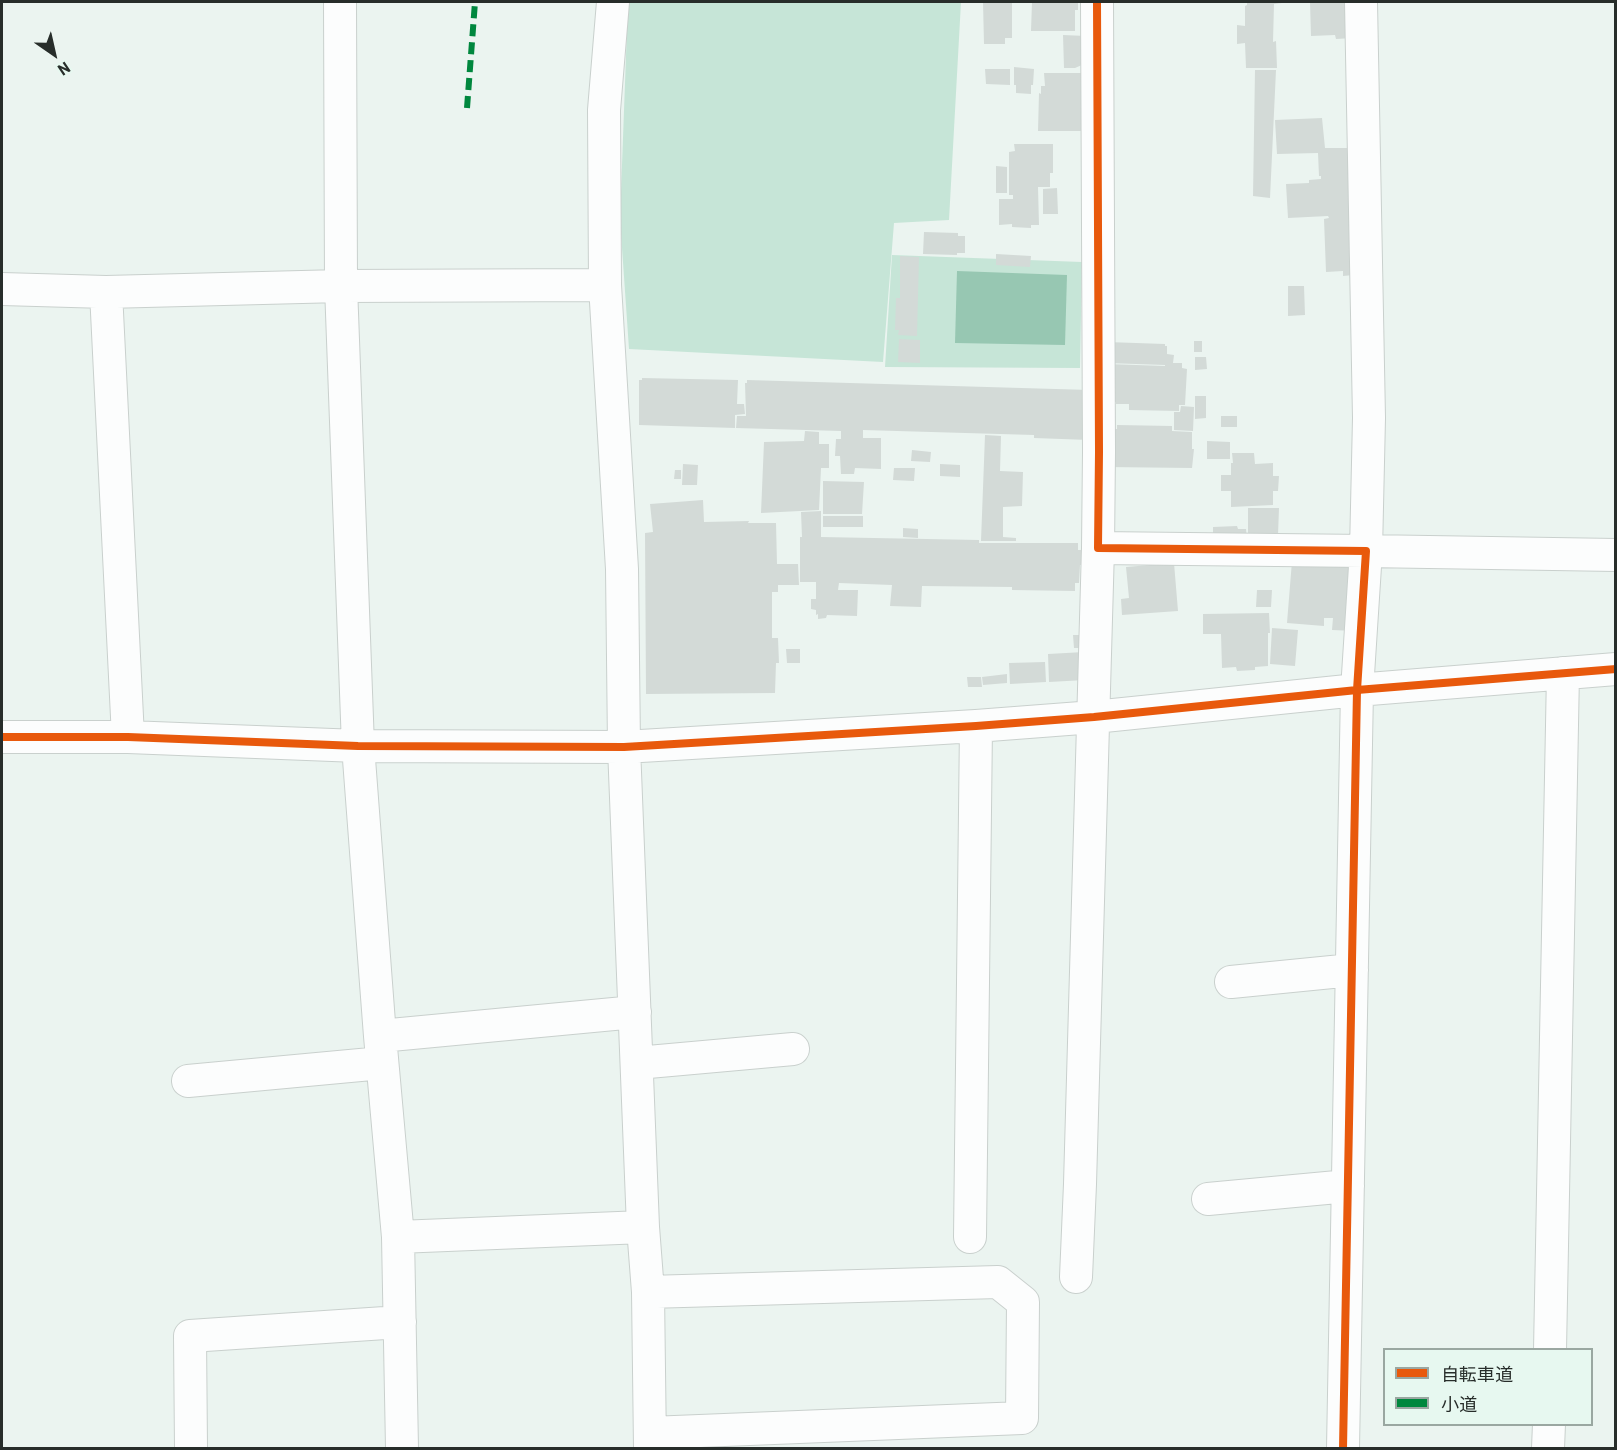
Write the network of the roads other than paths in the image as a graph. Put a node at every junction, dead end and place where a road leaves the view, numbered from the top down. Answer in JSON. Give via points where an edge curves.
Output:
{"nodes":[{"id":1,"x":340,"y":2,"type":"edge"},
{"id":2,"x":613,"y":2,"type":"edge"},
{"id":3,"x":1097,"y":2,"type":"edge"},
{"id":4,"x":1361,"y":2,"type":"edge"},
{"id":5,"x":605,"y":285,"type":"junction"},
{"id":6,"x":341,"y":286,"type":"junction"},
{"id":7,"x":2,"y":289,"type":"edge"},
{"id":8,"x":106,"y":292,"type":"junction"},
{"id":9,"x":1098,"y":548,"type":"junction"},
{"id":10,"x":1366,"y":551,"type":"junction"},
{"id":11,"x":1616,"y":555,"type":"edge"},
{"id":12,"x":1616,"y":669,"type":"edge"},
{"id":13,"x":1563,"y":673,"type":"junction"},
{"id":14,"x":1357,"y":690,"type":"junction"},
{"id":15,"x":1094,"y":717,"type":"junction"},
{"id":16,"x":975,"y":726,"type":"junction"},
{"id":17,"x":2,"y":737,"type":"edge"},
{"id":18,"x":128,"y":737,"type":"junction"},
{"id":19,"x":358,"y":747,"type":"junction"},
{"id":20,"x":624,"y":747,"type":"junction"},
{"id":21,"x":1352,"y":970,"type":"junction"},
{"id":22,"x":1231,"y":982,"type":"dead end"},
{"id":23,"x":635,"y":1012,"type":"junction"},
{"id":24,"x":381,"y":1049,"type":"junction"},
{"id":25,"x":793,"y":1049,"type":"dead end"},
{"id":26,"x":637,"y":1064,"type":"junction"},
{"id":27,"x":188,"y":1081,"type":"dead end"},
{"id":28,"x":1348,"y":1186,"type":"junction"},
{"id":29,"x":1208,"y":1199,"type":"dead end"},
{"id":30,"x":643,"y":1227,"type":"junction"},
{"id":31,"x":398,"y":1237,"type":"junction"},
{"id":32,"x":970,"y":1237,"type":"dead end"},
{"id":33,"x":1076,"y":1277,"type":"dead end"},
{"id":34,"x":648,"y":1292,"type":"junction"},
{"id":35,"x":400,"y":1322,"type":"junction"},
{"id":36,"x":1550,"y":1348,"type":"edge"},
{"id":37,"x":1549,"y":1426,"type":"edge"},
{"id":38,"x":650,"y":1441,"type":"edge"},
{"id":39,"x":191,"y":1449,"type":"edge"},
{"id":40,"x":402,"y":1449,"type":"edge"},
{"id":41,"x":1343,"y":1449,"type":"edge"},
{"id":42,"x":1548,"y":1449,"type":"edge"}],
"edges":[{"from":1,"to":6,"type":"street"},
{"from":2,"to":5,"type":"street","via":[[604,110]]},
{"from":3,"to":9,"type":"street"},
{"from":4,"to":10,"type":"street","via":[[1369,418]]},
{"from":5,"to":6,"type":"street"},
{"from":5,"to":20,"type":"street","via":[[622,569]]},
{"from":6,"to":8,"type":"street"},
{"from":6,"to":19,"type":"street"},
{"from":7,"to":8,"type":"street"},
{"from":8,"to":18,"type":"street"},
{"from":9,"to":10,"type":"street"},
{"from":9,"to":15,"type":"street"},
{"from":10,"to":11,"type":"street"},
{"from":10,"to":14,"type":"street"},
{"from":12,"to":13,"type":"street"},
{"from":13,"to":14,"type":"street"},
{"from":13,"to":36,"type":"street"},
{"from":14,"to":15,"type":"street"},
{"from":14,"to":21,"type":"street"},
{"from":15,"to":16,"type":"street"},
{"from":15,"to":33,"type":"street"},
{"from":16,"to":20,"type":"street"},
{"from":16,"to":32,"type":"street"},
{"from":17,"to":18,"type":"street"},
{"from":18,"to":19,"type":"street"},
{"from":19,"to":20,"type":"street"},
{"from":19,"to":24,"type":"street"},
{"from":20,"to":23,"type":"street"},
{"from":21,"to":22,"type":"street"},
{"from":21,"to":28,"type":"street"},
{"from":23,"to":24,"type":"street"},
{"from":23,"to":26,"type":"street"},
{"from":24,"to":27,"type":"street"},
{"from":24,"to":31,"type":"street"},
{"from":25,"to":26,"type":"street"},
{"from":26,"to":30,"type":"street"},
{"from":28,"to":29,"type":"street"},
{"from":28,"to":41,"type":"street"},
{"from":30,"to":31,"type":"street"},
{"from":30,"to":34,"type":"street"},
{"from":31,"to":35,"type":"street"},
{"from":34,"to":38,"type":"street"},
{"from":34,"to":38,"type":"street","via":[[998,1282],[1023,1302],[1022,1418]]},
{"from":35,"to":39,"type":"street","via":[[190,1336]]},
{"from":35,"to":40,"type":"street"},
{"from":37,"to":42,"type":"street"}]}
